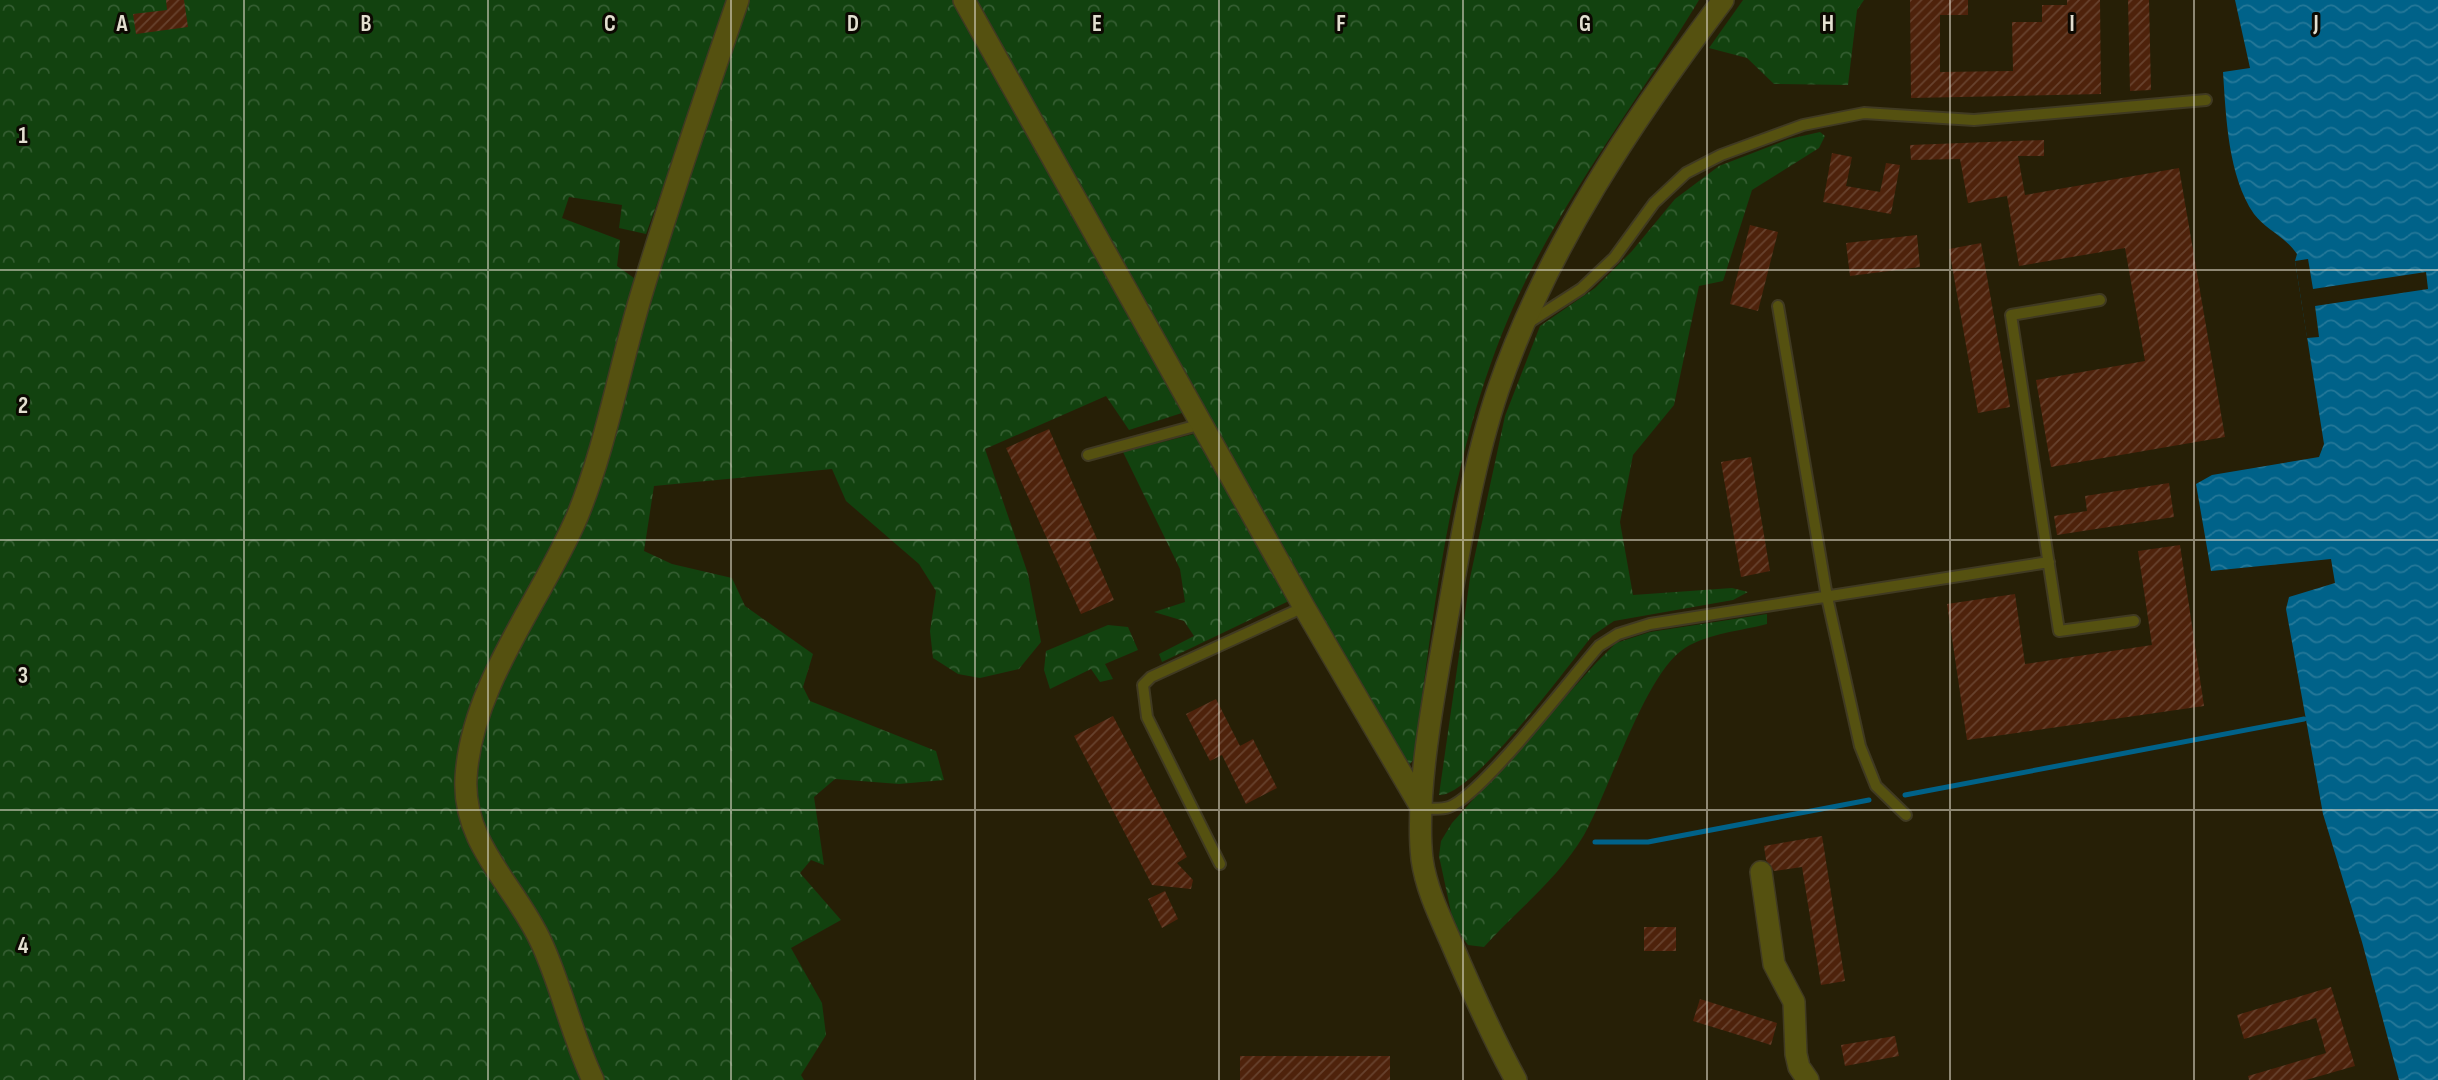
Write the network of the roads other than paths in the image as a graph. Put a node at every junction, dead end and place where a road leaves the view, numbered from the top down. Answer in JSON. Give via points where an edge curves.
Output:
{"nodes":[{"id":1,"x":738,"y":0,"type":"edge"},
{"id":2,"x":964,"y":0,"type":"edge"},
{"id":3,"x":1723,"y":0,"type":"edge"},
{"id":4,"x":2206,"y":100,"type":"dead end"},
{"id":5,"x":2100,"y":300,"type":"dead end"},
{"id":6,"x":1779,"y":306,"type":"dead end"},
{"id":7,"x":1522,"y":326,"type":"junction"},
{"id":8,"x":1202,"y":424,"type":"junction"},
{"id":9,"x":1088,"y":455,"type":"dead end"},
{"id":10,"x":2049,"y":562,"type":"junction"},
{"id":11,"x":1827,"y":597,"type":"junction"},
{"id":12,"x":1304,"y":607,"type":"junction"},
{"id":13,"x":2134,"y":621,"type":"dead end"},
{"id":14,"x":1422,"y":808,"type":"junction"},
{"id":15,"x":1906,"y":815,"type":"dead end"},
{"id":16,"x":1220,"y":864,"type":"dead end"},
{"id":17,"x":1761,"y":872,"type":"dead end"},
{"id":18,"x":593,"y":1080,"type":"edge"},
{"id":19,"x":1516,"y":1080,"type":"edge"},
{"id":20,"x":1808,"y":1080,"type":"edge"}],
"edges":[{"from":1,"to":18,"type":"street","via":[[641,296],[577,516],[475,722],[466,778],[468,813],[480,844],[540,940]]},
{"from":2,"to":8,"type":"street"},
{"from":3,"to":7,"type":"street","via":[[1652,94],[1572,227]]},
{"from":4,"to":7,"type":"lane","via":[[1974,120],[1864,113],[1803,125],[1686,173],[1654,203],[1606,266],[1581,289]]},
{"from":5,"to":10,"type":"lane","via":[[2011,315]]},
{"from":6,"to":11,"type":"lane"},
{"from":7,"to":14,"type":"street","via":[[1497,393],[1462,535],[1435,685]]},
{"from":8,"to":9,"type":"lane"},
{"from":8,"to":12,"type":"street"},
{"from":10,"to":11,"type":"lane"},
{"from":10,"to":13,"type":"lane","via":[[2059,631]]},
{"from":11,"to":14,"type":"lane","via":[[1650,624],[1618,634],[1599,646],[1485,779],[1447,808]]},
{"from":11,"to":15,"type":"lane","via":[[1860,746],[1876,786]]},
{"from":12,"to":14,"type":"street"},
{"from":12,"to":16,"type":"lane","via":[[1151,677],[1143,685],[1147,717]]},
{"from":14,"to":19,"type":"street","via":[[1422,859],[1430,894],[1483,1019]]},
{"from":17,"to":20,"type":"street","via":[[1774,964],[1794,1002],[1796,1054]]}]}
